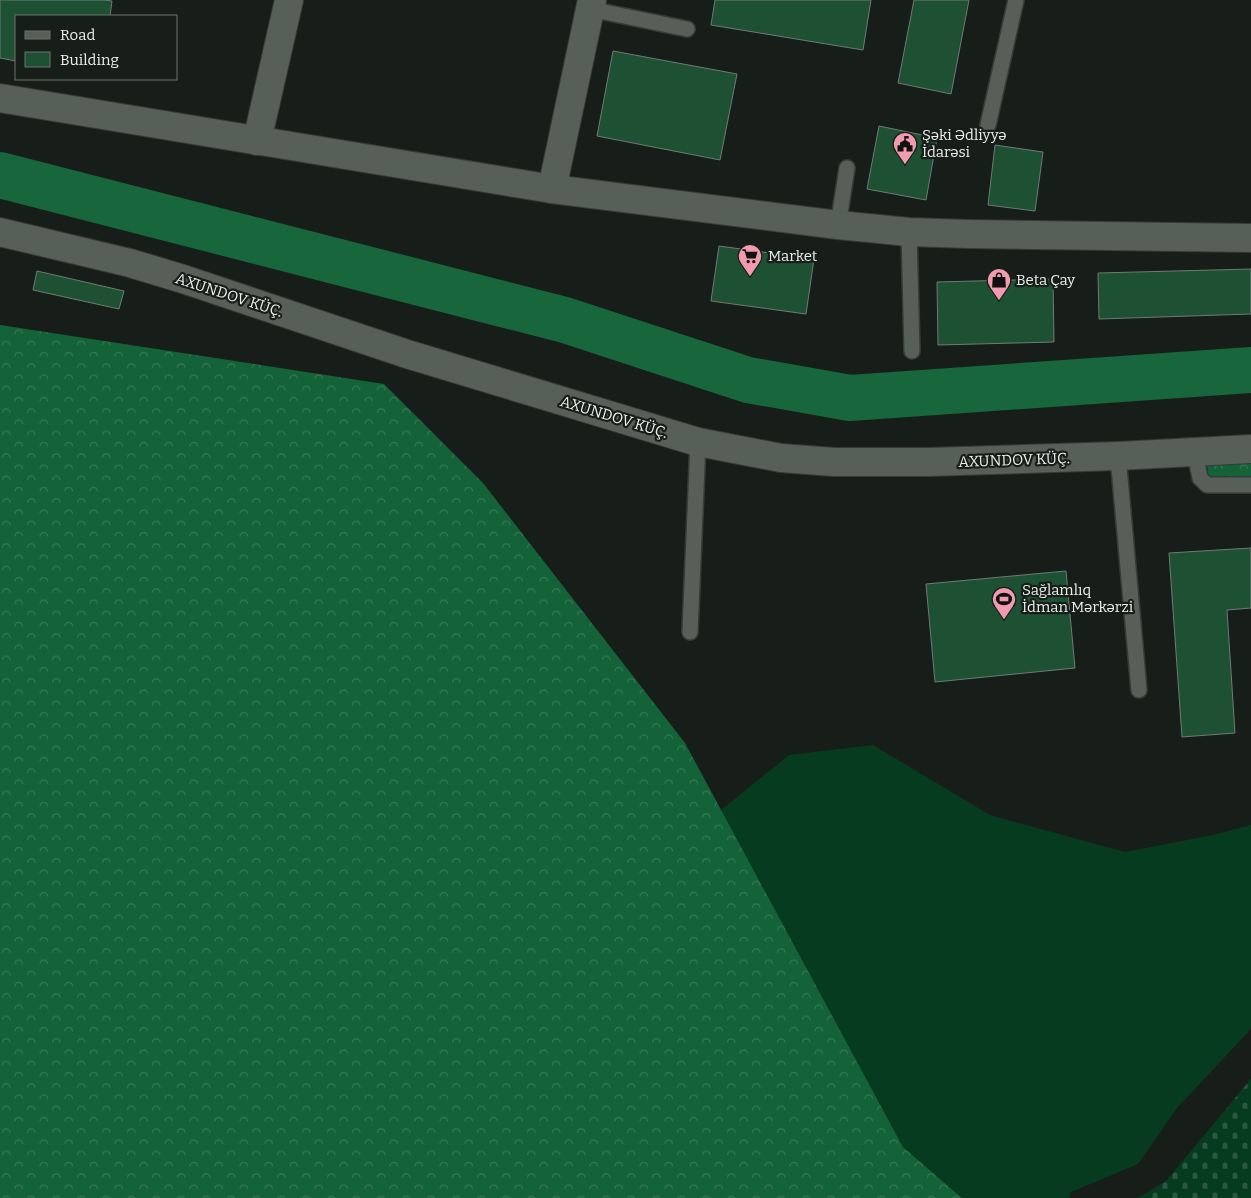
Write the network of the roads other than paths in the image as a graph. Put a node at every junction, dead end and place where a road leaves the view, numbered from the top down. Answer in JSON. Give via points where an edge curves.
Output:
{"nodes":[{"id":1,"x":289,"y":0,"type":"edge"},
{"id":2,"x":1016,"y":0,"type":"edge"},
{"id":3,"x":591,"y":4,"type":"edge"},
{"id":4,"x":687,"y":29,"type":"dead end"},
{"id":5,"x":0,"y":98,"type":"edge"},
{"id":6,"x":988,"y":125,"type":"dead end"},
{"id":7,"x":257,"y":141,"type":"junction"},
{"id":8,"x":847,"y":168,"type":"dead end"},
{"id":9,"x":552,"y":189,"type":"junction"},
{"id":10,"x":838,"y":225,"type":"junction"},
{"id":11,"x":0,"y":232,"type":"edge"},
{"id":12,"x":909,"y":232,"type":"junction"},
{"id":13,"x":1251,"y":238,"type":"edge"},
{"id":14,"x":912,"y":351,"type":"dead end"},
{"id":15,"x":698,"y":442,"type":"junction"},
{"id":16,"x":1251,"y":449,"type":"edge"},
{"id":17,"x":1195,"y":453,"type":"junction"},
{"id":18,"x":1118,"y":456,"type":"junction"},
{"id":19,"x":1251,"y":485,"type":"edge"},
{"id":20,"x":690,"y":632,"type":"dead end"},
{"id":21,"x":1139,"y":690,"type":"dead end"}],
"edges":[{"from":1,"to":7,"type":"street"},
{"from":2,"to":6,"type":"lane"},
{"from":3,"to":4,"type":"lane"},
{"from":3,"to":9,"type":"street"},
{"from":5,"to":7,"type":"street"},
{"from":7,"to":9,"type":"street"},
{"from":8,"to":10,"type":"lane"},
{"from":9,"to":10,"type":"street"},
{"from":10,"to":12,"type":"street"},
{"from":11,"to":15,"type":"street","name":"AXUNDOV KÜÇ.","via":[[174,276],[407,354]]},
{"from":12,"to":13,"type":"street"},
{"from":12,"to":14,"type":"lane"},
{"from":15,"to":18,"type":"street","name":"AXUNDOV KÜÇ.","via":[[782,458],[834,462]]},
{"from":15,"to":20,"type":"lane"},
{"from":16,"to":17,"type":"street","name":"AXUNDOV KÜÇ."},
{"from":17,"to":18,"type":"street","name":"AXUNDOV KÜÇ."},
{"from":17,"to":19,"type":"lane","via":[[1200,478],[1207,485]]},
{"from":18,"to":21,"type":"lane"}]}
